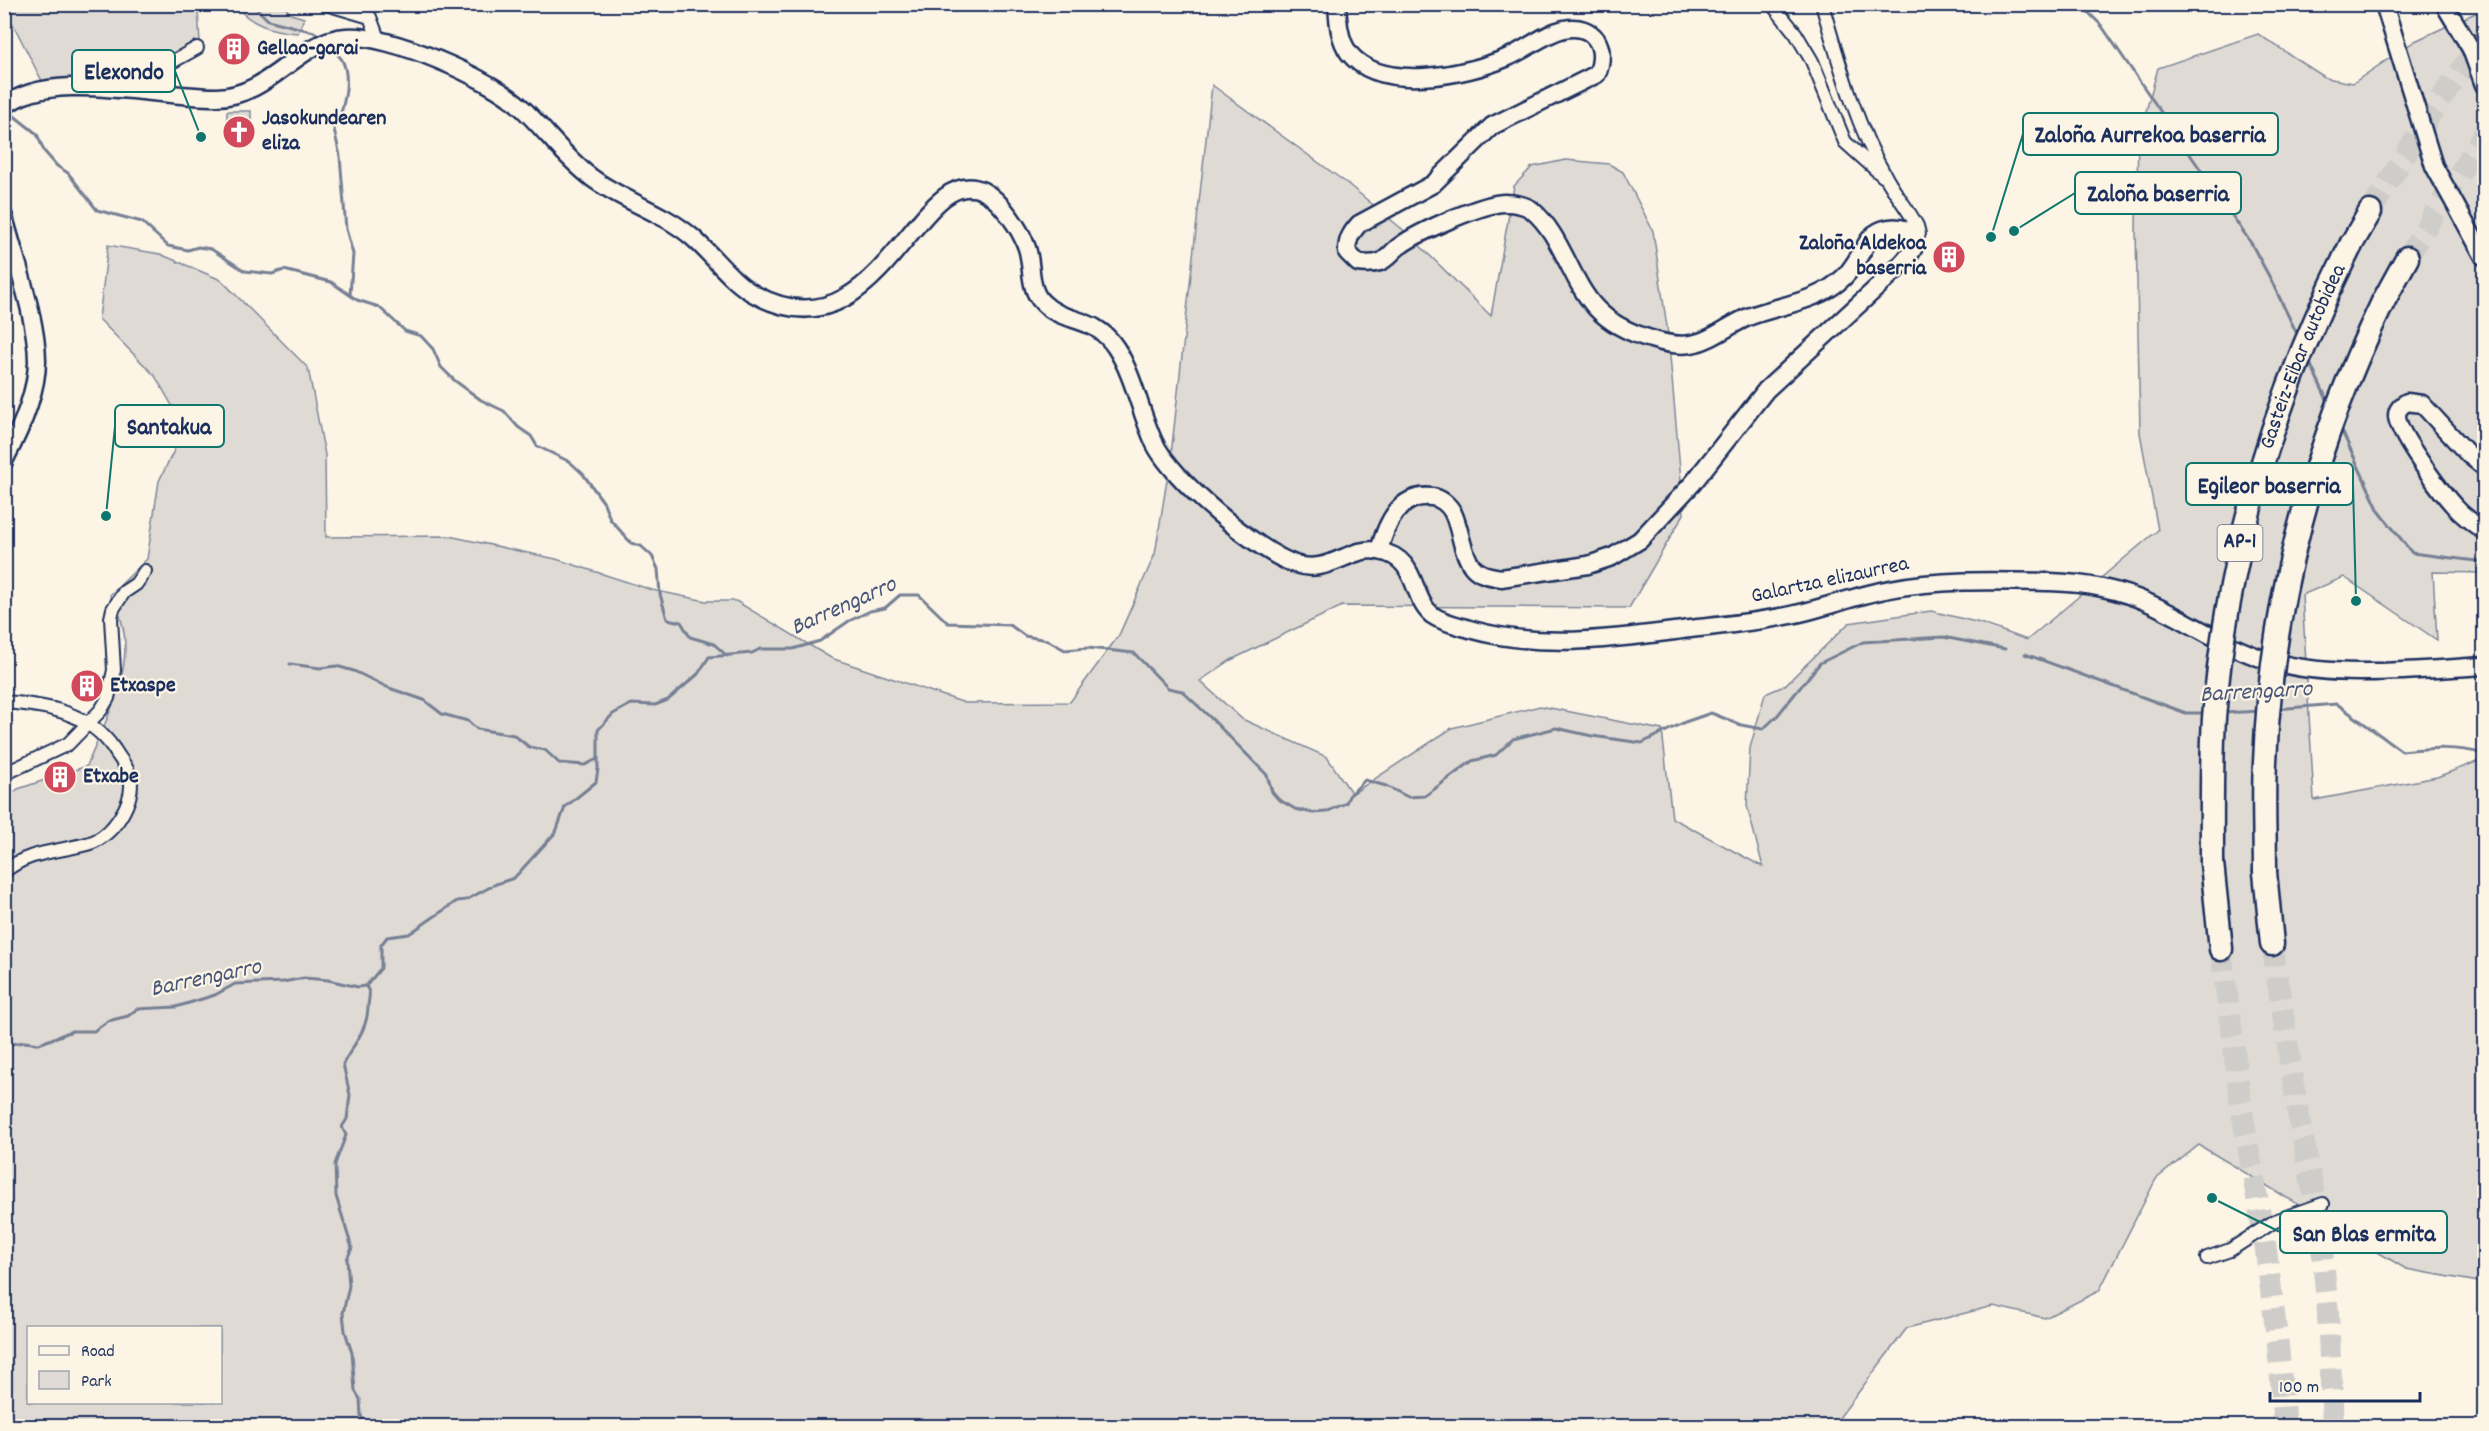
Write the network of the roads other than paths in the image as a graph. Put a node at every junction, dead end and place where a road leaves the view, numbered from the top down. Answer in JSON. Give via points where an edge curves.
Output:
{"nodes":[{"id":1,"x":327,"y":4,"type":"edge"},
{"id":2,"x":1337,"y":4,"type":"edge"},
{"id":3,"x":1772,"y":4,"type":"edge"},
{"id":4,"x":1822,"y":4,"type":"edge"},
{"id":5,"x":2384,"y":4,"type":"edge"},
{"id":6,"x":2444,"y":4,"type":"edge"},
{"id":7,"x":379,"y":40,"type":"junction"},
{"id":8,"x":197,"y":48,"type":"dead end"},
{"id":9,"x":2484,"y":85,"type":"edge"},
{"id":10,"x":136,"y":91,"type":"junction"},
{"id":11,"x":4,"y":107,"type":"edge"},
{"id":12,"x":1887,"y":179,"type":"junction"},
{"id":13,"x":2370,"y":212,"type":"tunnel mouth"},
{"id":14,"x":4,"y":217,"type":"edge"},
{"id":15,"x":1914,"y":241,"type":"junction"},
{"id":16,"x":2484,"y":257,"type":"edge"},
{"id":17,"x":2406,"y":258,"type":"tunnel mouth"},
{"id":18,"x":4,"y":461,"type":"edge"},
{"id":19,"x":2484,"y":467,"type":"edge"},
{"id":20,"x":2484,"y":531,"type":"edge"},
{"id":21,"x":1379,"y":550,"type":"junction"},
{"id":22,"x":146,"y":571,"type":"dead end"},
{"id":23,"x":2484,"y":666,"type":"edge"},
{"id":24,"x":4,"y":702,"type":"edge"},
{"id":25,"x":87,"y":722,"type":"junction"},
{"id":26,"x":4,"y":774,"type":"edge"},
{"id":27,"x":4,"y":872,"type":"edge"},
{"id":28,"x":2272,"y":944,"type":"tunnel mouth"},
{"id":29,"x":2221,"y":949,"type":"tunnel mouth"},
{"id":30,"x":2323,"y":1204,"type":"dead end"},
{"id":31,"x":2207,"y":1257,"type":"dead end"}],
"edges":[{"from":1,"to":7,"type":"street","via":[[370,17]]},
{"from":2,"to":15,"type":"street","via":[[1339,29],[1348,51],[1368,68],[1385,72],[1437,77],[1479,69],[1564,29],[1591,33],[1602,49],[1597,74],[1492,126],[1433,184],[1359,224],[1347,245],[1347,252],[1358,263],[1382,262],[1401,244],[1421,233],[1484,206],[1506,202],[1520,205],[1531,208],[1582,289],[1610,321],[1637,335],[1690,344],[1833,286],[1849,271],[1872,236],[1884,227],[1899,227]]},
{"from":3,"to":12,"type":"street","via":[[1812,61],[1845,142]]},
{"from":4,"to":12,"type":"street","via":[[1854,106]]},
{"from":5,"to":16,"type":"street","via":[[2434,165]]},
{"from":6,"to":9,"type":"street","via":[[2471,49]]},
{"from":7,"to":10,"type":"street","via":[[338,37],[316,46],[243,94],[219,97]]},
{"from":7,"to":21,"type":"street","via":[[444,63],[508,97],[582,170],[611,191],[688,232],[749,292],[781,305],[812,307],[848,297],[872,280],[930,208],[956,190],[981,190],[995,200],[1020,234],[1027,248],[1036,296],[1054,310],[1094,326],[1113,344],[1157,450],[1185,484],[1242,531],[1298,566],[1316,568]]},
{"from":8,"to":10,"type":"street","via":[[143,78]]},
{"from":10,"to":11,"type":"street","via":[[93,87],[40,89],[22,93]]},
{"from":12,"to":15,"type":"street","via":[[1917,226],[1919,234]]},
{"from":13,"to":29,"type":"highway","name":"Gasteiz-Eibar autobidea","number":"AP-1","bridge":true,"via":[[2321,304],[2295,367],[2262,457],[2237,553],[2214,720],[2212,863]]},
{"from":14,"to":18,"type":"street","via":[[34,329],[38,362],[31,399]]},
{"from":15,"to":21,"type":"street","via":[[1912,251],[1896,270],[1766,390],[1693,483],[1640,540],[1624,551],[1588,565],[1501,578],[1488,576],[1470,563],[1453,513],[1437,498],[1428,496],[1402,505],[1386,527]]},
{"from":17,"to":28,"type":"highway","number":"AP-1","bridge":true,"via":[[2362,346],[2329,429],[2288,574],[2269,698],[2265,762],[2265,872]]},
{"from":19,"to":20,"type":"street","via":[[2422,404],[2414,400],[2400,407],[2397,414],[2401,430],[2422,462],[2454,506]]},
{"from":21,"to":23,"type":"street","name":"Galartza elizaurrea","via":[[1413,575],[1421,601],[1433,615],[1473,630],[1513,637],[1584,641],[1722,625],[1794,614],[1881,590],[1931,583],[2055,582],[2101,587],[2130,596],[2250,654],[2301,668],[2369,671]]},
{"from":22,"to":25,"type":"street","via":[[113,609],[112,684],[101,710]]},
{"from":24,"to":25,"type":"street","via":[[57,709]]},
{"from":25,"to":26,"type":"street","via":[[68,744]]},
{"from":25,"to":27,"type":"street","via":[[110,744],[126,768],[131,790],[125,808],[99,839],[35,855]]},
{"from":30,"to":31,"type":"street","via":[[2275,1221],[2230,1250]]}]}
